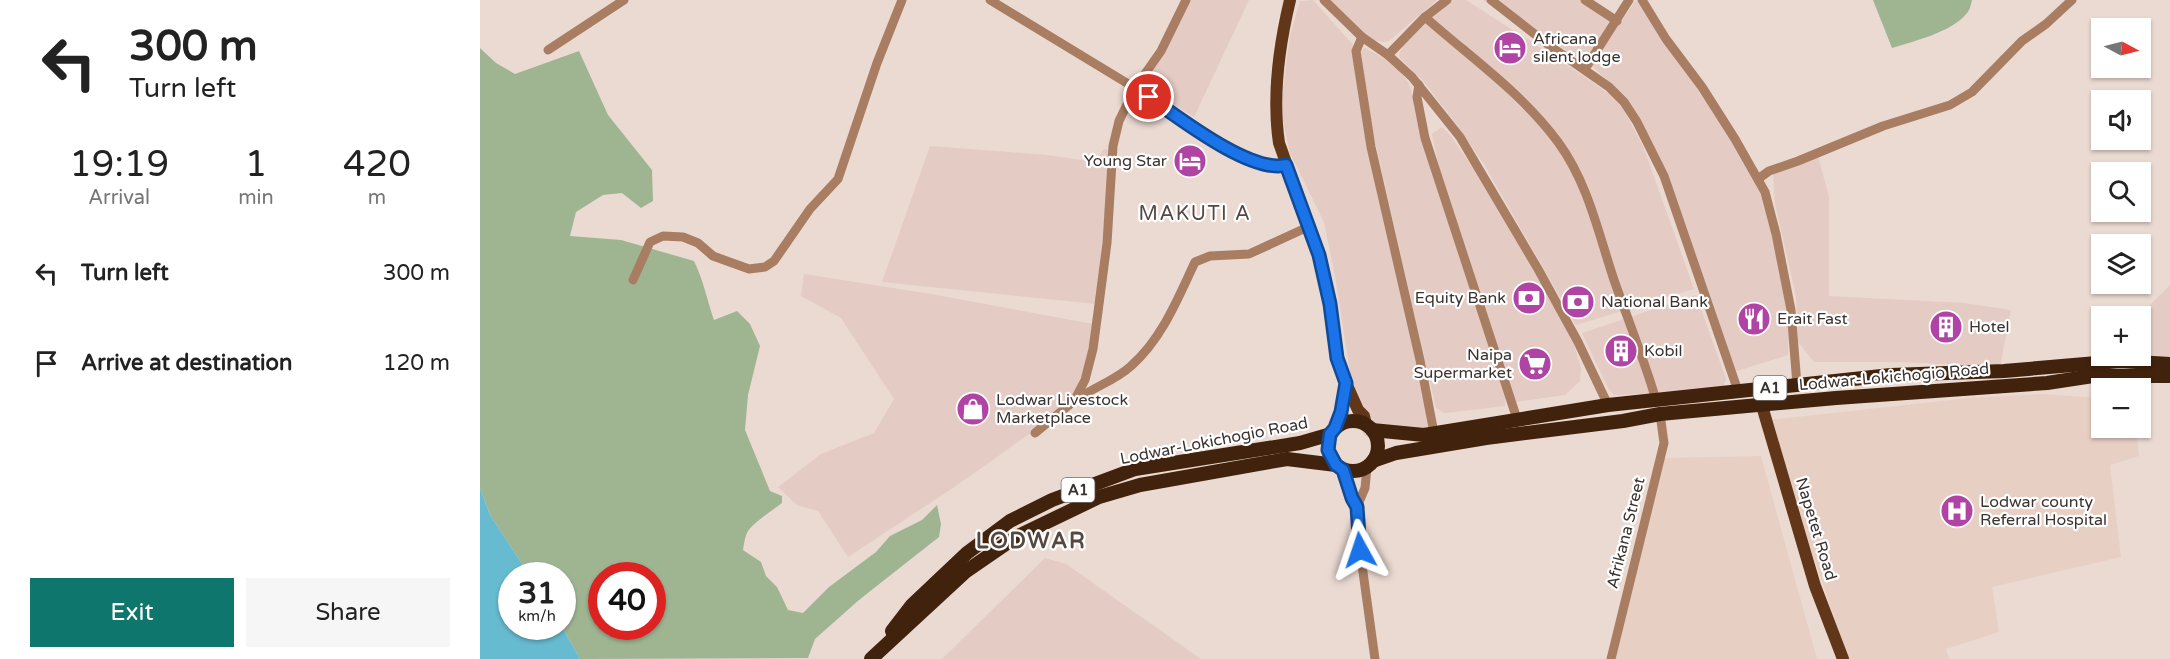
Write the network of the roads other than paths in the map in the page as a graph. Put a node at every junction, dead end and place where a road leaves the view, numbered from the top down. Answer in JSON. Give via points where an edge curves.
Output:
{"nodes":[{"id":1,"x":624,"y":0,"type":"edge"},
{"id":2,"x":902,"y":0,"type":"edge"},
{"id":3,"x":990,"y":0,"type":"edge"},
{"id":4,"x":1186,"y":0,"type":"edge"},
{"id":5,"x":1290,"y":0,"type":"edge"},
{"id":6,"x":1324,"y":0,"type":"edge"},
{"id":7,"x":1447,"y":0,"type":"edge"},
{"id":8,"x":1491,"y":0,"type":"edge"},
{"id":9,"x":1585,"y":0,"type":"edge"},
{"id":10,"x":1629,"y":0,"type":"edge"},
{"id":11,"x":1642,"y":0,"type":"edge"},
{"id":12,"x":2072,"y":0,"type":"edge"},
{"id":13,"x":1002,"y":3,"type":"edge"},
{"id":14,"x":1425,"y":17,"type":"junction"},
{"id":15,"x":1617,"y":21,"type":"junction"},
{"id":16,"x":1362,"y":38,"type":"junction"},
{"id":17,"x":548,"y":50,"type":"dead end"},
{"id":18,"x":1388,"y":55,"type":"junction"},
{"id":19,"x":1585,"y":69,"type":"junction"},
{"id":20,"x":1419,"y":85,"type":"junction"},
{"id":21,"x":1135,"y":87,"type":"junction"},
{"id":22,"x":1286,"y":165,"type":"junction"},
{"id":23,"x":1758,"y":179,"type":"junction"},
{"id":24,"x":1310,"y":226,"type":"junction"},
{"id":25,"x":633,"y":280,"type":"dead end"},
{"id":26,"x":2170,"y":364,"type":"edge"},
{"id":27,"x":2170,"y":376,"type":"edge"},
{"id":28,"x":1346,"y":383,"type":"junction"},
{"id":29,"x":1797,"y":385,"type":"junction"},
{"id":30,"x":1738,"y":391,"type":"junction"},
{"id":31,"x":1656,"y":400,"type":"junction"},
{"id":32,"x":1074,"y":401,"type":"junction"},
{"id":33,"x":1608,"y":405,"type":"junction"},
{"id":34,"x":1762,"y":406,"type":"junction"},
{"id":35,"x":1660,"y":414,"type":"junction"},
{"id":36,"x":1517,"y":419,"type":"junction"},
{"id":37,"x":1369,"y":427,"type":"junction"},
{"id":38,"x":1333,"y":431,"type":"junction"},
{"id":39,"x":1035,"y":433,"type":"dead end"},
{"id":40,"x":1434,"y":433,"type":"junction"},
{"id":41,"x":1370,"y":464,"type":"junction"},
{"id":42,"x":1339,"y":467,"type":"junction"},
{"id":43,"x":1357,"y":507,"type":"junction"},
{"id":44,"x":875,"y":655,"type":"edge"},
{"id":45,"x":1375,"y":659,"type":"edge"},
{"id":46,"x":1611,"y":659,"type":"edge"},
{"id":47,"x":1843,"y":659,"type":"edge"}],
"edges":[{"from":1,"to":17,"type":"street"},
{"from":2,"to":25,"type":"street","via":[[838,180],[810,209],[774,261],[749,269],[713,256],[690,239],[663,236],[650,242]]},
{"from":3,"to":13,"type":"street"},
{"from":4,"to":21,"type":"street","via":[[1161,51]]},
{"from":5,"to":22,"type":"main road","via":[[1276,101]]},
{"from":6,"to":16,"type":"street"},
{"from":7,"to":14,"type":"street"},
{"from":8,"to":19,"type":"street"},
{"from":9,"to":15,"type":"street"},
{"from":10,"to":15,"type":"street"},
{"from":11,"to":23,"type":"street","via":[[1702,87]]},
{"from":12,"to":23,"type":"street","via":[[2022,40],[1972,92],[1950,105],[1883,126],[1768,171]]},
{"from":13,"to":21,"type":"street"},
{"from":14,"to":18,"type":"street"},
{"from":14,"to":31,"type":"street","via":[[1531,110],[1571,161],[1584,184]]},
{"from":15,"to":19,"type":"street"},
{"from":16,"to":18,"type":"street"},
{"from":16,"to":40,"type":"street","via":[[1356,51],[1371,147]]},
{"from":18,"to":20,"type":"street"},
{"from":19,"to":30,"type":"street","via":[[1616,93],[1647,139],[1664,176]]},
{"from":20,"to":33,"type":"street","via":[[1460,137],[1484,176],[1578,342]]},
{"from":20,"to":36,"type":"street","via":[[1417,97],[1425,138]]},
{"from":21,"to":22,"type":"street","via":[[1238,155],[1271,166]]},
{"from":21,"to":32,"type":"street","via":[[1119,121],[1113,146],[1107,243],[1093,349],[1085,380]]},
{"from":22,"to":24,"type":"main road"},
{"from":23,"to":29,"type":"street","via":[[1771,209],[1783,268]]},
{"from":24,"to":28,"type":"main road","via":[[1326,286],[1337,358]]},
{"from":24,"to":32,"type":"street","via":[[1249,254],[1210,256],[1195,262],[1168,318],[1148,347],[1131,366]]},
{"from":26,"to":29,"type":"highway","name":"Lodwar-Lokichogio Road","number":"A1","via":[[2120,361],[1891,375]]},
{"from":27,"to":34,"type":"highway","name":"Lodwar-Lokichogio Road","number":"A1","via":[[2093,376]]},
{"from":28,"to":37,"type":"main road"},
{"from":28,"to":38,"type":"main road"},
{"from":29,"to":30,"type":"highway","name":"Lodwar-Lokichogio Road","number":"A1"},
{"from":30,"to":31,"type":"highway","name":"Lodwar-Lokichogio Road","number":"A1"},
{"from":31,"to":33,"type":"highway","name":"Lodwar-Lokichogio Road","number":"A1"},
{"from":32,"to":39,"type":"street"},
{"from":33,"to":36,"type":"highway","name":"Lodwar-Lokichogio Road","number":"A1"},
{"from":34,"to":35,"type":"highway","name":"Lodwar-Lokichogio Road","number":"A1"},
{"from":34,"to":47,"type":"main road","name":"Napetet Road","via":[[1815,586]]},
{"from":35,"to":41,"type":"highway","name":"Lodwar-Lokichogio Road","number":"A1","via":[[1396,453]]},
{"from":35,"to":46,"type":"street","name":"Afrikana Street","via":[[1664,442]]},
{"from":36,"to":40,"type":"highway","name":"Lodwar-Lokichogio Road","number":"A1"},
{"from":37,"to":38,"type":"highway","number":"A1","via":[[1350,421]]},
{"from":37,"to":40,"type":"highway","name":"Lodwar-Lokichogio Road","number":"A1"},
{"from":37,"to":41,"type":"highway","via":[[1378,445]]},
{"from":38,"to":42,"type":"highway","via":[[1328,450]]},
{"from":38,"to":44,"type":"highway","name":"Lodwar-Lokichogio Road","number":"A1","via":[[1300,443],[1136,469],[1053,500],[1010,521],[967,553],[912,605]]},
{"from":41,"to":42,"type":"highway","number":"A1","via":[[1359,471]]},
{"from":41,"to":43,"type":"street"},
{"from":42,"to":43,"type":"street"},
{"from":42,"to":44,"type":"highway","name":"Lodwar-Lokichogio Road","number":"A1","via":[[1287,459],[1140,485],[1091,500],[1016,537],[965,572]]},
{"from":43,"to":45,"type":"street"}]}
